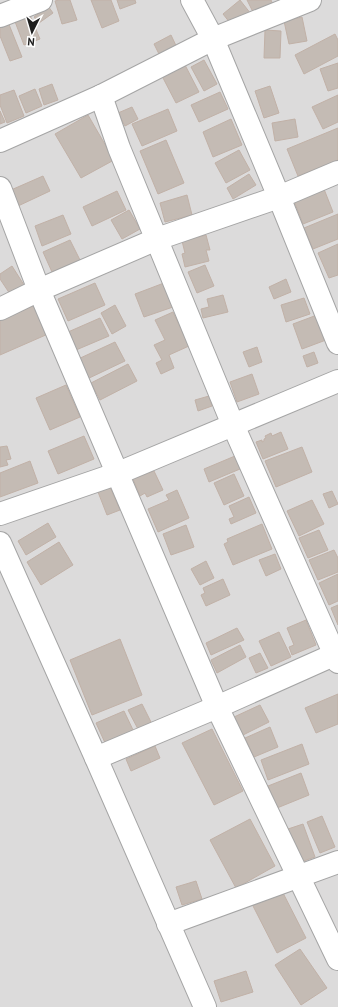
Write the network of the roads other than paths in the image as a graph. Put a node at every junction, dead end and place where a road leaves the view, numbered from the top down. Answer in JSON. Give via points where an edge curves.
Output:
{"nodes":[{"id":1,"x":41,"y":0,"type":"edge"},
{"id":2,"x":192,"y":0,"type":"edge"},
{"id":3,"x":310,"y":0,"type":"edge"},
{"id":4,"x":0,"y":16,"type":"edge"},
{"id":5,"x":213,"y":39,"type":"junction"},
{"id":6,"x":101,"y":96,"type":"junction"},
{"id":7,"x":0,"y":141,"type":"edge"},
{"id":8,"x":338,"y":172,"type":"edge"},
{"id":9,"x":0,"y":188,"type":"edge"},
{"id":10,"x":279,"y":197,"type":"junction"},
{"id":11,"x":157,"y":239,"type":"junction"},
{"id":12,"x":39,"y":290,"type":"junction"},
{"id":13,"x":0,"y":309,"type":"edge"},
{"id":14,"x":338,"y":343,"type":"edge"},
{"id":15,"x":338,"y":381,"type":"edge"},
{"id":16,"x":233,"y":425,"type":"junction"},
{"id":17,"x":116,"y":474,"type":"junction"},
{"id":18,"x":0,"y":514,"type":"edge"},
{"id":19,"x":0,"y":543,"type":"edge"},
{"id":20,"x":337,"y":657,"type":"edge"},
{"id":21,"x":217,"y":707,"type":"junction"},
{"id":22,"x":96,"y":758,"type":"junction"},
{"id":23,"x":338,"y":862,"type":"edge"},
{"id":24,"x":299,"y":877,"type":"junction"},
{"id":25,"x":168,"y":924,"type":"junction"},
{"id":26,"x":338,"y":959,"type":"edge"},
{"id":27,"x":205,"y":1007,"type":"edge"}],
"edges":[{"from":1,"to":4,"type":"street"},
{"from":2,"to":5,"type":"street"},
{"from":3,"to":5,"type":"street"},
{"from":5,"to":6,"type":"street"},
{"from":5,"to":10,"type":"street"},
{"from":6,"to":7,"type":"street"},
{"from":6,"to":11,"type":"street","via":[[119,148]]},
{"from":8,"to":10,"type":"street"},
{"from":9,"to":12,"type":"street"},
{"from":10,"to":11,"type":"street"},
{"from":10,"to":14,"type":"street"},
{"from":11,"to":12,"type":"street"},
{"from":11,"to":16,"type":"street"},
{"from":12,"to":13,"type":"street"},
{"from":12,"to":17,"type":"street"},
{"from":15,"to":16,"type":"street"},
{"from":16,"to":17,"type":"street"},
{"from":16,"to":20,"type":"street"},
{"from":17,"to":18,"type":"street"},
{"from":17,"to":21,"type":"street"},
{"from":19,"to":22,"type":"street"},
{"from":20,"to":21,"type":"street"},
{"from":21,"to":22,"type":"street"},
{"from":21,"to":24,"type":"street"},
{"from":22,"to":25,"type":"street"},
{"from":23,"to":24,"type":"street"},
{"from":24,"to":25,"type":"street"},
{"from":24,"to":26,"type":"street"},
{"from":25,"to":27,"type":"street"}]}
